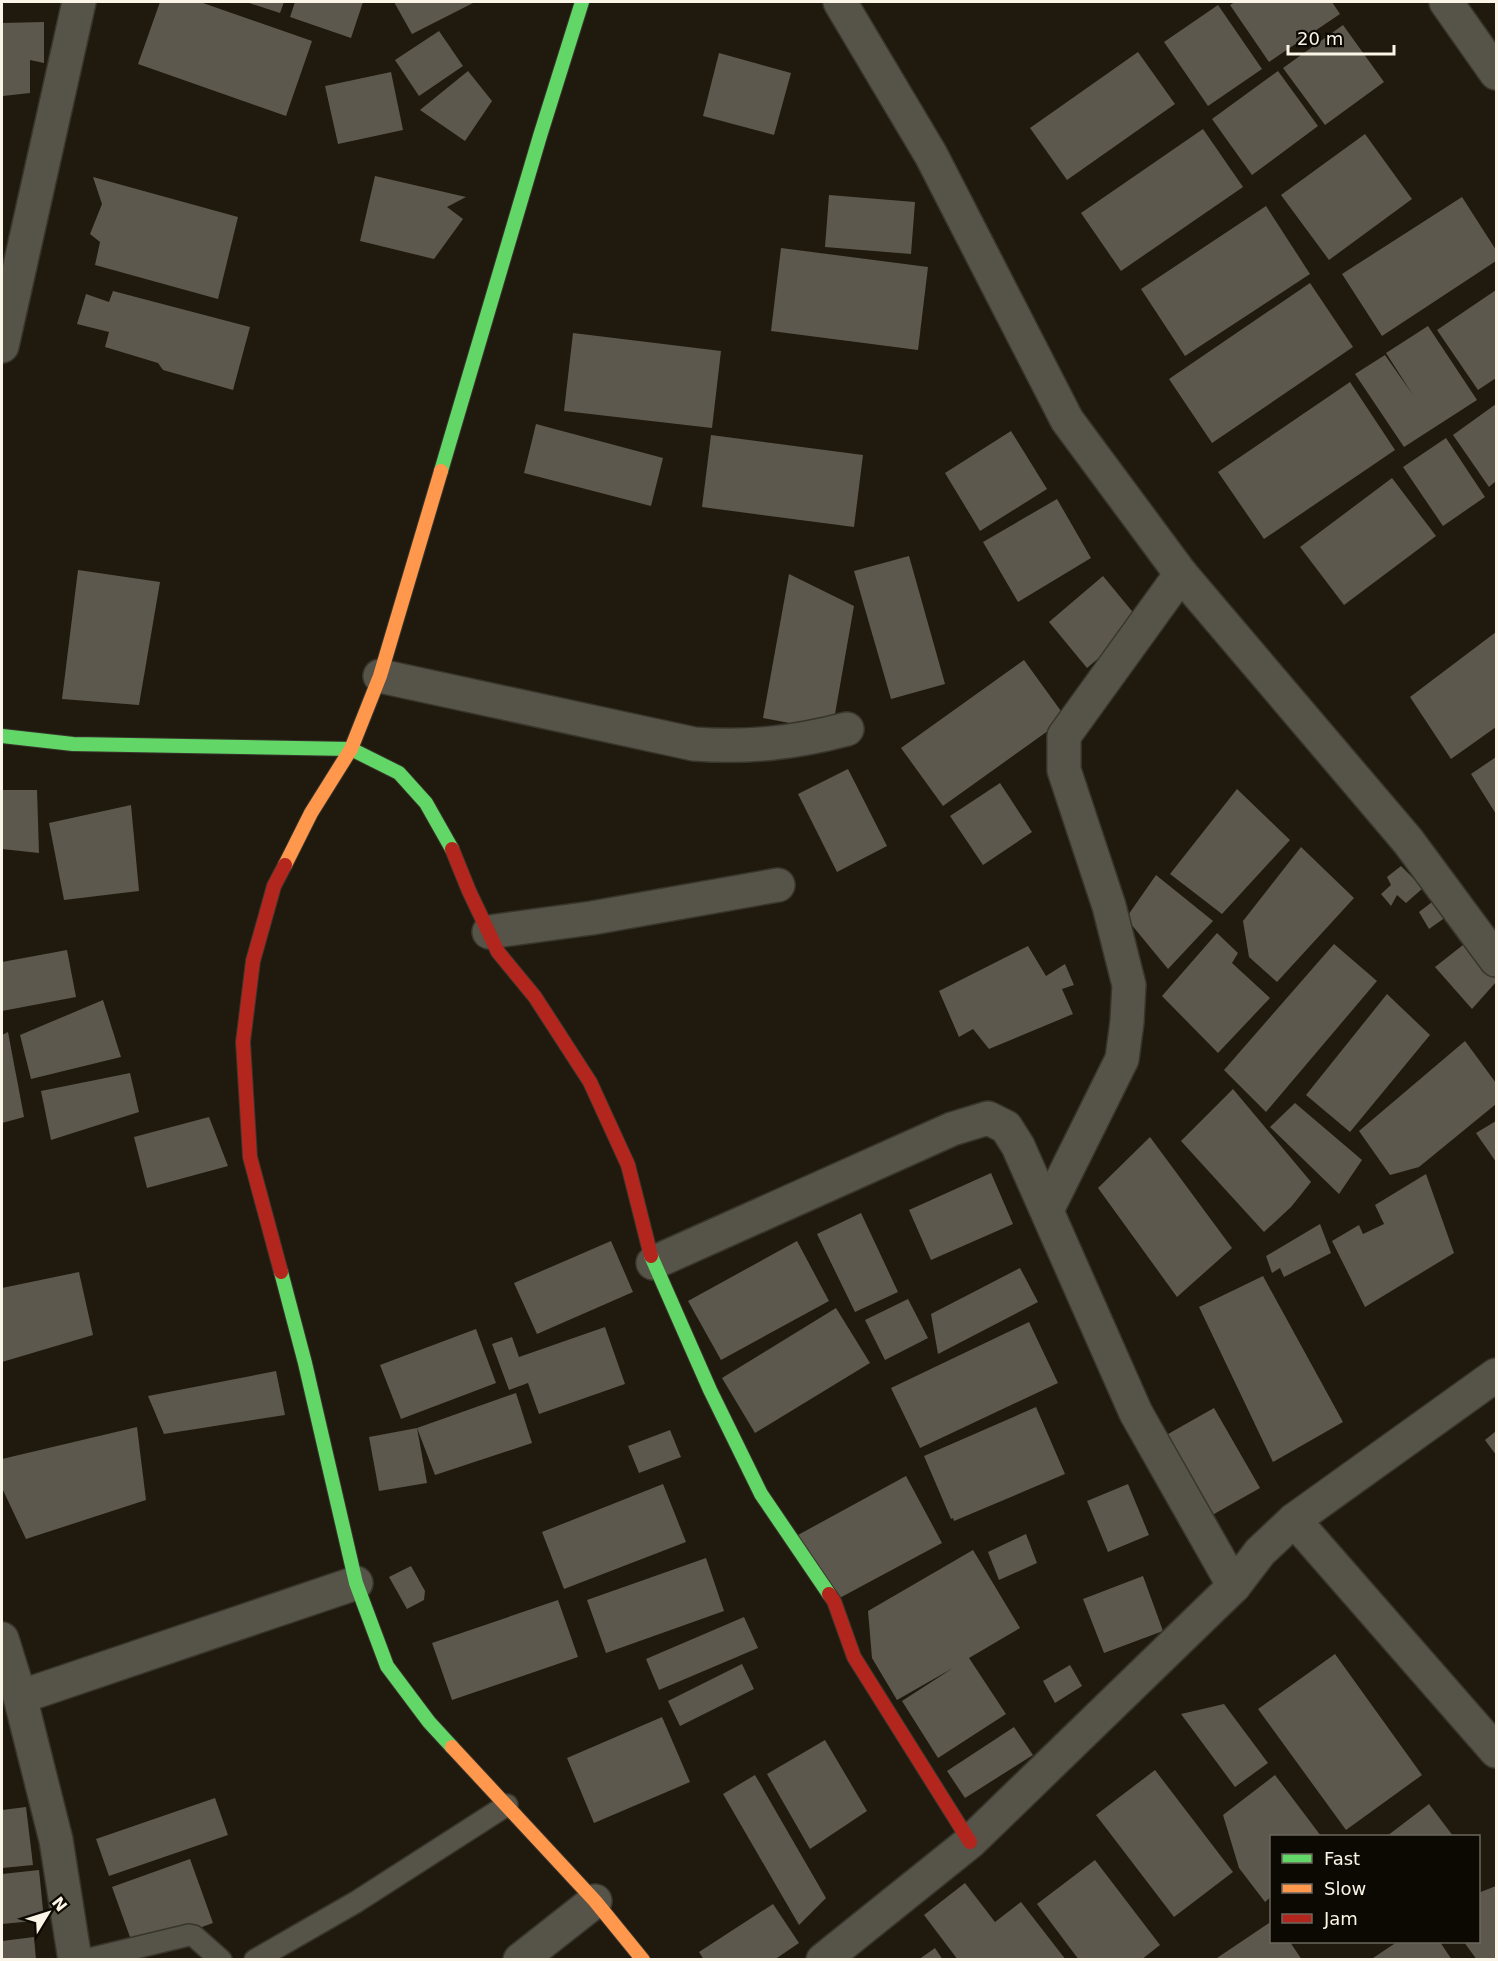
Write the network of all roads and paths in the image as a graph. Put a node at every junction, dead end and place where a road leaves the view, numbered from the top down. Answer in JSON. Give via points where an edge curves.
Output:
{"nodes":[{"id":1,"x":79,"y":2,"type":"edge"},
{"id":2,"x":582,"y":2,"type":"edge"},
{"id":3,"x":1446,"y":2,"type":"edge"},
{"id":4,"x":845,"y":3,"type":"edge"},
{"id":5,"x":1497,"y":72,"type":"edge"},
{"id":6,"x":2,"y":341,"type":"edge"},
{"id":7,"x":1181,"y":574,"type":"junction"},
{"id":8,"x":380,"y":676,"type":"junction"},
{"id":9,"x":847,"y":729,"type":"dead end"},
{"id":10,"x":2,"y":736,"type":"edge"},
{"id":11,"x":351,"y":749,"type":"junction"},
{"id":12,"x":778,"y":885,"type":"dead end"},
{"id":13,"x":489,"y":932,"type":"junction"},
{"id":14,"x":1497,"y":960,"type":"edge"},
{"id":15,"x":1047,"y":1210,"type":"junction"},
{"id":16,"x":653,"y":1263,"type":"junction"},
{"id":17,"x":1497,"y":1375,"type":"edge"},
{"id":18,"x":1294,"y":1520,"type":"junction"},
{"id":19,"x":356,"y":1583,"type":"junction"},
{"id":20,"x":1234,"y":1586,"type":"junction"},
{"id":21,"x":2,"y":1639,"type":"edge"},
{"id":22,"x":21,"y":1697,"type":"junction"},
{"id":23,"x":1497,"y":1751,"type":"edge"},
{"id":24,"x":507,"y":1805,"type":"junction"},
{"id":25,"x":970,"y":1842,"type":"junction"},
{"id":26,"x":594,"y":1901,"type":"junction"},
{"id":27,"x":75,"y":1959,"type":"edge"},
{"id":28,"x":85,"y":1959,"type":"edge"},
{"id":29,"x":221,"y":1959,"type":"edge"},
{"id":30,"x":255,"y":1959,"type":"edge"},
{"id":31,"x":520,"y":1959,"type":"edge"},
{"id":32,"x":643,"y":1959,"type":"edge"},
{"id":33,"x":823,"y":1959,"type":"edge"}],
"edges":[{"from":1,"to":6,"type":"street"},
{"from":2,"to":8,"type":"street"},
{"from":3,"to":5,"type":"street"},
{"from":4,"to":7,"type":"street","via":[[931,154],[1067,420]]},
{"from":7,"to":14,"type":"street","via":[[1408,841]]},
{"from":7,"to":15,"type":"street","via":[[1065,736],[1064,770],[1109,906],[1129,986],[1122,1059]]},
{"from":8,"to":9,"type":"street","via":[[693,744],[729,747],[786,743]]},
{"from":8,"to":11,"type":"street"},
{"from":10,"to":11,"type":"street","via":[[73,744]]},
{"from":11,"to":13,"type":"street","via":[[399,773],[426,803],[449,842]]},
{"from":11,"to":19,"type":"street","via":[[311,813],[274,886],[253,961],[243,1042],[250,1157],[305,1363]]},
{"from":12,"to":13,"type":"street"},
{"from":13,"to":16,"type":"street","via":[[498,952],[535,996],[590,1082],[628,1165]]},
{"from":15,"to":16,"type":"street","via":[[1006,1126],[988,1118],[952,1129]]},
{"from":15,"to":20,"type":"street","via":[[1136,1413]]},
{"from":16,"to":25,"type":"street","via":[[761,1494],[834,1601],[854,1657]]},
{"from":17,"to":18,"type":"street"},
{"from":18,"to":20,"type":"street","via":[[1260,1552]]},
{"from":18,"to":23,"type":"street"},
{"from":19,"to":22,"type":"street"},
{"from":19,"to":24,"type":"street","via":[[387,1666],[429,1722]]},
{"from":20,"to":25,"type":"street"},
{"from":21,"to":22,"type":"street"},
{"from":22,"to":27,"type":"street","via":[[57,1840]]},
{"from":24,"to":26,"type":"street"},
{"from":24,"to":30,"type":"lane","via":[[356,1902]]},
{"from":25,"to":33,"type":"street"},
{"from":26,"to":31,"type":"street"},
{"from":26,"to":32,"type":"street"},
{"from":28,"to":29,"type":"lane","via":[[189,1935]]}]}
